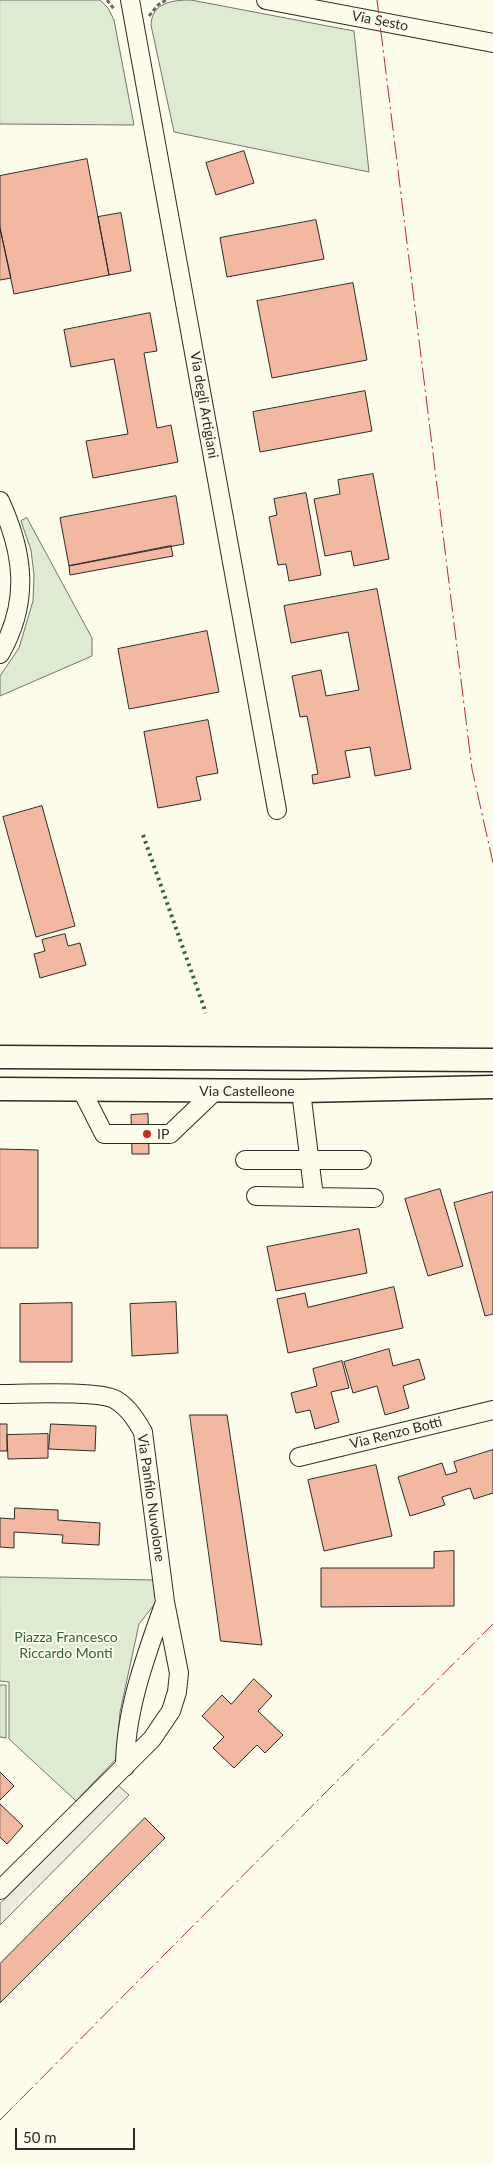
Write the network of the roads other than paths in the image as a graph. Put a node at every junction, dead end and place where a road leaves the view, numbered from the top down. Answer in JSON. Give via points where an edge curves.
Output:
{"nodes":[{"id":1,"x":130,"y":0,"type":"edge"},
{"id":2,"x":266,"y":0,"type":"edge"},
{"id":3,"x":493,"y":43,"type":"edge"},
{"id":4,"x":0,"y":501,"type":"edge"},
{"id":5,"x":0,"y":654,"type":"edge"},
{"id":6,"x":278,"y":810,"type":"dead end"},
{"id":7,"x":0,"y":1057,"type":"edge"},
{"id":8,"x":493,"y":1060,"type":"edge"},
{"id":9,"x":493,"y":1088,"type":"edge"},
{"id":10,"x":0,"y":1089,"type":"edge"},
{"id":11,"x":81,"y":1089,"type":"junction"},
{"id":12,"x":216,"y":1090,"type":"junction"},
{"id":13,"x":301,"y":1091,"type":"junction"},
{"id":14,"x":245,"y":1160,"type":"dead end"},
{"id":15,"x":310,"y":1160,"type":"junction"},
{"id":16,"x":362,"y":1160,"type":"dead end"},
{"id":17,"x":256,"y":1196,"type":"dead end"},
{"id":18,"x":314,"y":1197,"type":"junction"},
{"id":19,"x":374,"y":1198,"type":"dead end"},
{"id":20,"x":0,"y":1394,"type":"edge"},
{"id":21,"x":493,"y":1410,"type":"edge"},
{"id":22,"x":299,"y":1457,"type":"dead end"},
{"id":23,"x":165,"y":1602,"type":"junction"},
{"id":24,"x":129,"y":1719,"type":"junction"},
{"id":25,"x":152,"y":1739,"type":"junction"},
{"id":26,"x":125,"y":1767,"type":"junction"},
{"id":27,"x":0,"y":1890,"type":"edge"}],
"edges":[{"from":1,"to":6,"type":"street","name":"Via degli Artigiani"},
{"from":2,"to":3,"type":"street","name":"Via Sesto"},
{"from":4,"to":5,"type":"street","via":[[19,552],[21,580],[14,623]]},
{"from":7,"to":8,"type":"main road"},
{"from":9,"to":13,"type":"main road","name":"Via Castelleone"},
{"from":10,"to":11,"type":"main road","name":"Via Castelleone"},
{"from":11,"to":12,"type":"main road","name":"Via Castelleone"},
{"from":11,"to":12,"type":"street","via":[[104,1134],[170,1134]]},
{"from":12,"to":13,"type":"main road","name":"Via Castelleone"},
{"from":13,"to":15,"type":"street"},
{"from":14,"to":15,"type":"street"},
{"from":15,"to":16,"type":"street"},
{"from":15,"to":18,"type":"street"},
{"from":17,"to":18,"type":"street"},
{"from":18,"to":19,"type":"street"},
{"from":20,"to":23,"type":"street","name":"Via Panfilo Nuvolone","via":[[95,1395],[115,1399],[131,1412],[143,1432]]},
{"from":21,"to":22,"type":"street","name":"Via Renzo Botti"},
{"from":23,"to":24,"type":"street","name":"Via Panfilo Nuvolone"},
{"from":23,"to":25,"type":"street","name":"Via Panfilo Nuvolone","via":[[179,1673],[172,1711]]},
{"from":24,"to":25,"type":"street","via":[[138,1736]]},
{"from":24,"to":26,"type":"street","name":"Via Panfilo Nuvolone"},
{"from":25,"to":26,"type":"street","name":"Via Panfilo Nuvolone"},
{"from":26,"to":27,"type":"street","name":"Via Panfilo Nuvolone"}]}
